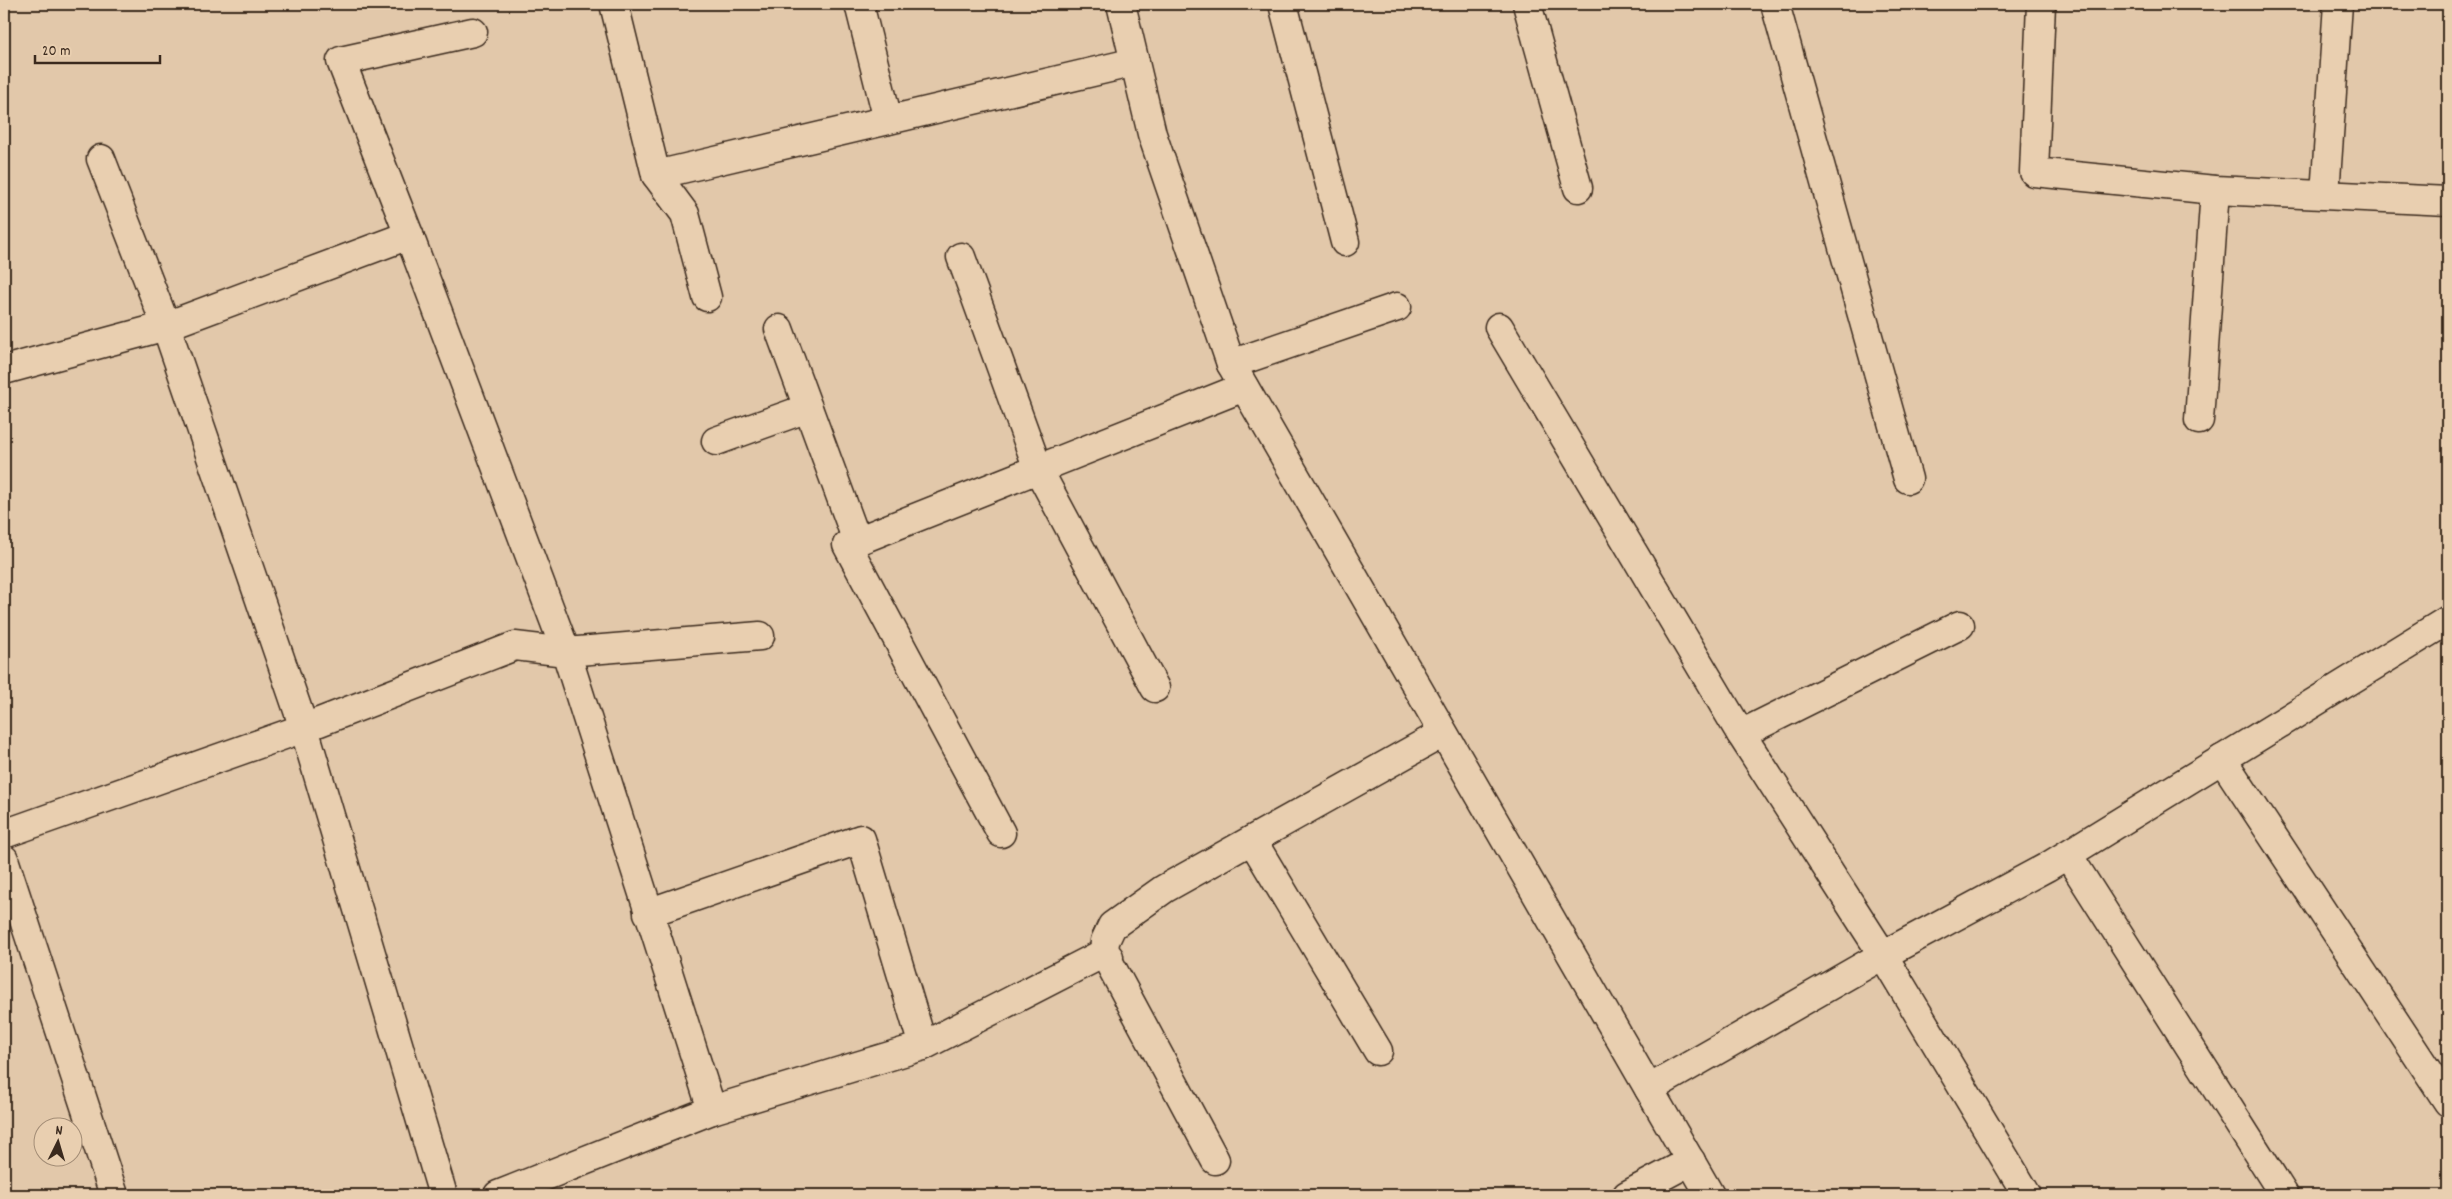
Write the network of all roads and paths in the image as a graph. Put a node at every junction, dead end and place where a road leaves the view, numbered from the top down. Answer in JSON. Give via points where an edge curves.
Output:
{"nodes":[{"id":1,"x":614,"y":4,"type":"edge"},
{"id":2,"x":859,"y":4,"type":"edge"},
{"id":3,"x":1121,"y":4,"type":"edge"},
{"id":4,"x":1283,"y":4,"type":"edge"},
{"id":5,"x":1527,"y":4,"type":"edge"},
{"id":6,"x":1776,"y":4,"type":"edge"},
{"id":7,"x":2041,"y":4,"type":"edge"},
{"id":8,"x":2338,"y":4,"type":"edge"},
{"id":9,"x":473,"y":32,"type":"dead end"},
{"id":10,"x":1135,"y":62,"type":"junction"},
{"id":11,"x":888,"y":120,"type":"junction"},
{"id":12,"x":101,"y":159,"type":"dead end"},
{"id":13,"x":656,"y":174,"type":"junction"},
{"id":14,"x":1578,"y":188,"type":"dead end"},
{"id":15,"x":2215,"y":190,"type":"junction"},
{"id":16,"x":2325,"y":194,"type":"junction"},
{"id":17,"x":2448,"y":201,"type":"edge"},
{"id":18,"x":409,"y":235,"type":"junction"},
{"id":19,"x":1345,"y":242,"type":"dead end"},
{"id":20,"x":962,"y":257,"type":"dead end"},
{"id":21,"x":707,"y":298,"type":"dead end"},
{"id":22,"x":1397,"y":306,"type":"dead end"},
{"id":23,"x":166,"y":326,"type":"junction"},
{"id":24,"x":1499,"y":327,"type":"dead end"},
{"id":25,"x":779,"y":329,"type":"dead end"},
{"id":26,"x":1231,"y":364,"type":"junction"},
{"id":27,"x":4,"y":370,"type":"edge"},
{"id":28,"x":1244,"y":388,"type":"junction"},
{"id":29,"x":808,"y":408,"type":"junction"},
{"id":30,"x":2199,"y":420,"type":"dead end"},
{"id":31,"x":716,"y":441,"type":"dead end"},
{"id":32,"x":1038,"y":469,"type":"junction"},
{"id":33,"x":1908,"y":479,"type":"dead end"},
{"id":34,"x":857,"y":541,"type":"junction"},
{"id":35,"x":2448,"y":620,"type":"edge"},
{"id":36,"x":1960,"y":625,"type":"dead end"},
{"id":37,"x":760,"y":636,"type":"dead end"},
{"id":38,"x":566,"y":652,"type":"junction"},
{"id":39,"x":1155,"y":688,"type":"dead end"},
{"id":40,"x":304,"y":728,"type":"junction"},
{"id":41,"x":1443,"y":733,"type":"junction"},
{"id":42,"x":1741,"y":734,"type":"junction"},
{"id":43,"x":2222,"y":759,"type":"junction"},
{"id":44,"x":1001,"y":833,"type":"dead end"},
{"id":45,"x":4,"y":834,"type":"edge"},
{"id":46,"x":1252,"y":840,"type":"junction"},
{"id":47,"x":2068,"y":855,"type":"junction"},
{"id":48,"x":4,"y":859,"type":"edge"},
{"id":49,"x":648,"y":913,"type":"junction"},
{"id":50,"x":1106,"y":955,"type":"junction"},
{"id":51,"x":1884,"y":955,"type":"junction"},
{"id":52,"x":924,"y":1046,"type":"junction"},
{"id":53,"x":1378,"y":1051,"type":"dead end"},
{"id":54,"x":1649,"y":1089,"type":"junction"},
{"id":55,"x":2448,"y":1102,"type":"edge"},
{"id":56,"x":712,"y":1110,"type":"junction"},
{"id":57,"x":1215,"y":1160,"type":"dead end"},
{"id":58,"x":1691,"y":1161,"type":"junction"},
{"id":59,"x":114,"y":1195,"type":"edge"},
{"id":60,"x":443,"y":1195,"type":"edge"},
{"id":61,"x":498,"y":1195,"type":"edge"},
{"id":62,"x":1627,"y":1195,"type":"edge"},
{"id":63,"x":1710,"y":1195,"type":"edge"},
{"id":64,"x":2027,"y":1195,"type":"edge"},
{"id":65,"x":2284,"y":1195,"type":"edge"}],
"edges":[{"from":1,"to":13,"type":"street"},
{"from":2,"to":11,"type":"street"},
{"from":3,"to":10,"type":"street"},
{"from":4,"to":19,"type":"street"},
{"from":5,"to":14,"type":"street"},
{"from":6,"to":33,"type":"street"},
{"from":7,"to":15,"type":"street","via":[[2034,172]]},
{"from":8,"to":16,"type":"street"},
{"from":9,"to":18,"type":"street","via":[[341,61]]},
{"from":10,"to":11,"type":"street"},
{"from":10,"to":26,"type":"street","via":[[1152,134]]},
{"from":11,"to":13,"type":"street"},
{"from":12,"to":23,"type":"street"},
{"from":13,"to":21,"type":"street","via":[[685,214]]},
{"from":15,"to":16,"type":"street"},
{"from":15,"to":30,"type":"street"},
{"from":16,"to":17,"type":"street"},
{"from":18,"to":23,"type":"street"},
{"from":18,"to":38,"type":"street"},
{"from":20,"to":32,"type":"street"},
{"from":22,"to":26,"type":"street"},
{"from":23,"to":27,"type":"street"},
{"from":23,"to":40,"type":"street"},
{"from":24,"to":42,"type":"street"},
{"from":25,"to":29,"type":"street"},
{"from":26,"to":28,"type":"street"},
{"from":28,"to":32,"type":"street"},
{"from":28,"to":41,"type":"street"},
{"from":29,"to":31,"type":"street"},
{"from":29,"to":34,"type":"street"},
{"from":32,"to":34,"type":"street"},
{"from":32,"to":39,"type":"street"},
{"from":34,"to":44,"type":"street","via":[[847,545]]},
{"from":35,"to":43,"type":"street"},
{"from":36,"to":42,"type":"street"},
{"from":37,"to":38,"type":"street"},
{"from":38,"to":40,"type":"street","via":[[515,646]]},
{"from":38,"to":49,"type":"street"},
{"from":40,"to":45,"type":"street"},
{"from":40,"to":60,"type":"street"},
{"from":41,"to":46,"type":"street"},
{"from":41,"to":54,"type":"street"},
{"from":42,"to":51,"type":"street"},
{"from":43,"to":47,"type":"street"},
{"from":43,"to":55,"type":"street"},
{"from":46,"to":50,"type":"street","via":[[1164,889],[1112,926],[1105,941]]},
{"from":46,"to":53,"type":"street"},
{"from":47,"to":51,"type":"street"},
{"from":47,"to":65,"type":"street"},
{"from":48,"to":59,"type":"street"},
{"from":49,"to":52,"type":"street","via":[[861,839]]},
{"from":49,"to":56,"type":"street"},
{"from":50,"to":52,"type":"street"},
{"from":50,"to":57,"type":"street"},
{"from":51,"to":54,"type":"street"},
{"from":51,"to":64,"type":"street"},
{"from":52,"to":56,"type":"street"},
{"from":54,"to":58,"type":"street"},
{"from":56,"to":61,"type":"street"},
{"from":58,"to":62,"type":"street"},
{"from":58,"to":63,"type":"street"}]}
